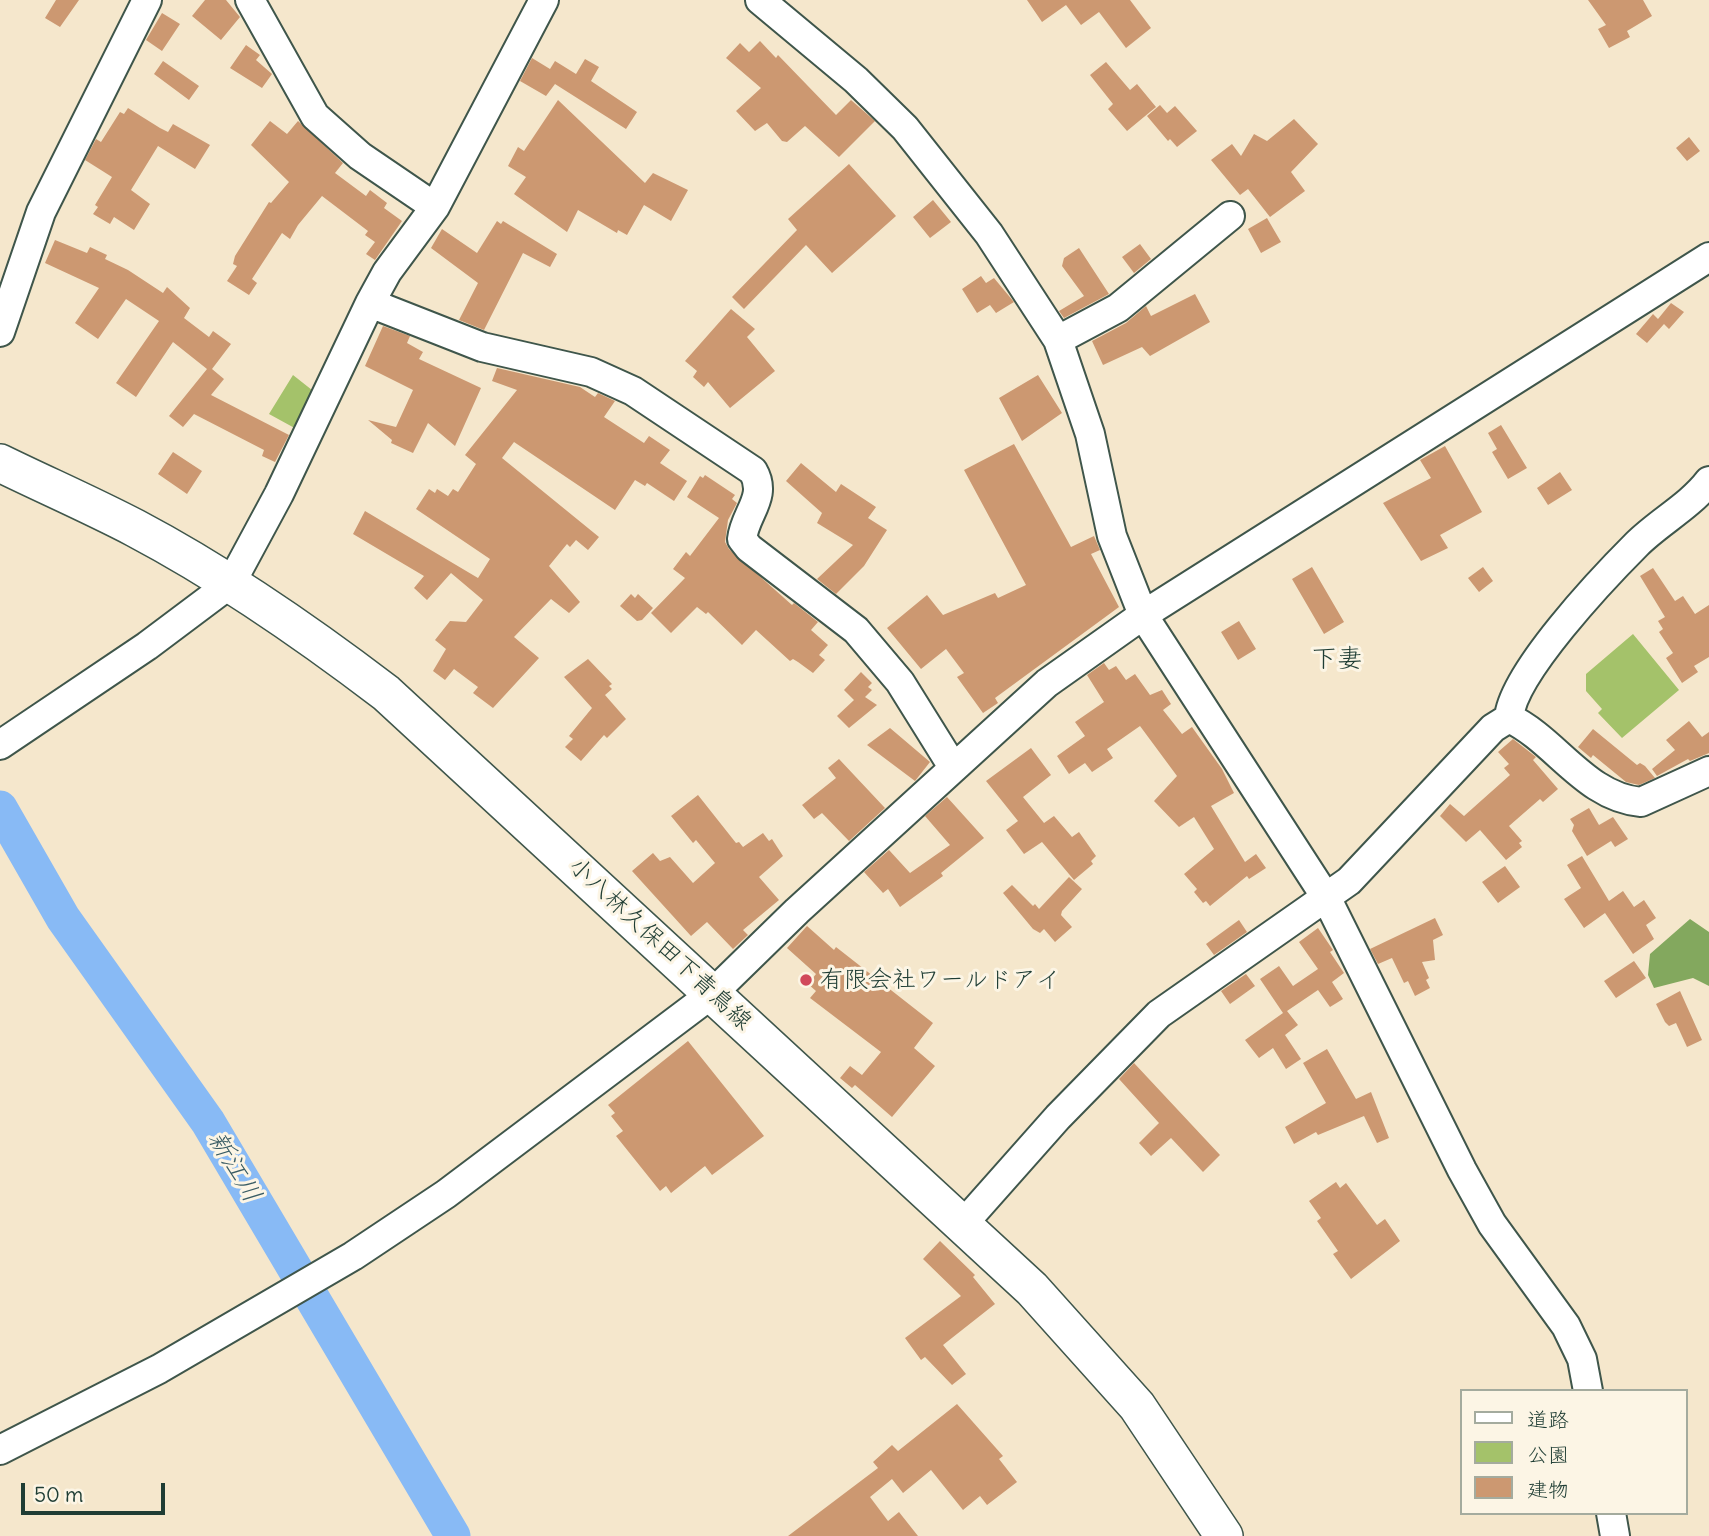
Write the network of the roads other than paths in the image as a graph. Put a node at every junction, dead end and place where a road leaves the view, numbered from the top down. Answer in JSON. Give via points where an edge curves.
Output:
{"nodes":[{"id":1,"x":147,"y":0,"type":"edge"},
{"id":2,"x":250,"y":0,"type":"edge"},
{"id":3,"x":544,"y":0,"type":"edge"},
{"id":4,"x":760,"y":0,"type":"edge"},
{"id":5,"x":435,"y":207,"type":"junction"},
{"id":6,"x":1230,"y":216,"type":"dead end"},
{"id":7,"x":1709,"y":257,"type":"edge"},
{"id":8,"x":370,"y":303,"type":"junction"},
{"id":9,"x":0,"y":332,"type":"edge"},
{"id":10,"x":1058,"y":340,"type":"junction"},
{"id":11,"x":0,"y":463,"type":"edge"},
{"id":12,"x":1709,"y":481,"type":"edge"},
{"id":13,"x":231,"y":583,"type":"junction"},
{"id":14,"x":1143,"y":615,"type":"junction"},
{"id":15,"x":1509,"y":718,"type":"junction"},
{"id":16,"x":0,"y":745,"type":"edge"},
{"id":17,"x":953,"y":767,"type":"junction"},
{"id":18,"x":1709,"y":771,"type":"edge"},
{"id":19,"x":1327,"y":899,"type":"junction"},
{"id":20,"x":713,"y":993,"type":"junction"},
{"id":21,"x":964,"y":1223,"type":"junction"},
{"id":22,"x":1588,"y":1389,"type":"edge"},
{"id":23,"x":0,"y":1450,"type":"edge"},
{"id":24,"x":1611,"y":1515,"type":"edge"},
{"id":25,"x":1224,"y":1536,"type":"edge"},
{"id":26,"x":1615,"y":1536,"type":"edge"}],
"edges":[{"from":1,"to":9,"type":"street","via":[[41,212]]},
{"from":2,"to":5,"type":"street","via":[[315,116],[360,156]]},
{"from":3,"to":5,"type":"street"},
{"from":4,"to":10,"type":"street","via":[[826,53],[905,128],[989,234]]},
{"from":5,"to":8,"type":"street"},
{"from":6,"to":10,"type":"street","via":[[1118,308]]},
{"from":7,"to":14,"type":"street"},
{"from":8,"to":13,"type":"street"},
{"from":8,"to":17,"type":"street","via":[[482,347],[590,372],[633,391],[753,471],[760,483],[757,503],[742,539],[856,630],[900,682]]},
{"from":10,"to":14,"type":"street","via":[[1090,434],[1112,537]]},
{"from":11,"to":13,"type":"main road","name":"小八林久保田下青鳥線","via":[[136,528]]},
{"from":12,"to":15,"type":"street","via":[[1637,544],[1567,622],[1525,676],[1510,704]]},
{"from":13,"to":16,"type":"street"},
{"from":13,"to":20,"type":"main road","name":"小八林久保田下青鳥線","via":[[386,693]]},
{"from":14,"to":17,"type":"street","via":[[1047,683]]},
{"from":14,"to":19,"type":"street"},
{"from":15,"to":18,"type":"street","via":[[1527,727],[1585,778],[1629,801],[1641,802]]},
{"from":15,"to":19,"type":"street","via":[[1493,728]]},
{"from":17,"to":20,"type":"street"},
{"from":19,"to":21,"type":"street","via":[[1159,1014],[1058,1117]]},
{"from":19,"to":22,"type":"street","via":[[1474,1192],[1566,1326],[1583,1359]]},
{"from":20,"to":21,"type":"main road","name":"小八林久保田下青鳥線"},
{"from":20,"to":23,"type":"street","via":[[446,1194],[352,1256],[159,1368]]},
{"from":21,"to":25,"type":"main road","name":"小八林久保田下青鳥線","via":[[1032,1289],[1137,1406]]},
{"from":24,"to":26,"type":"street"}]}
